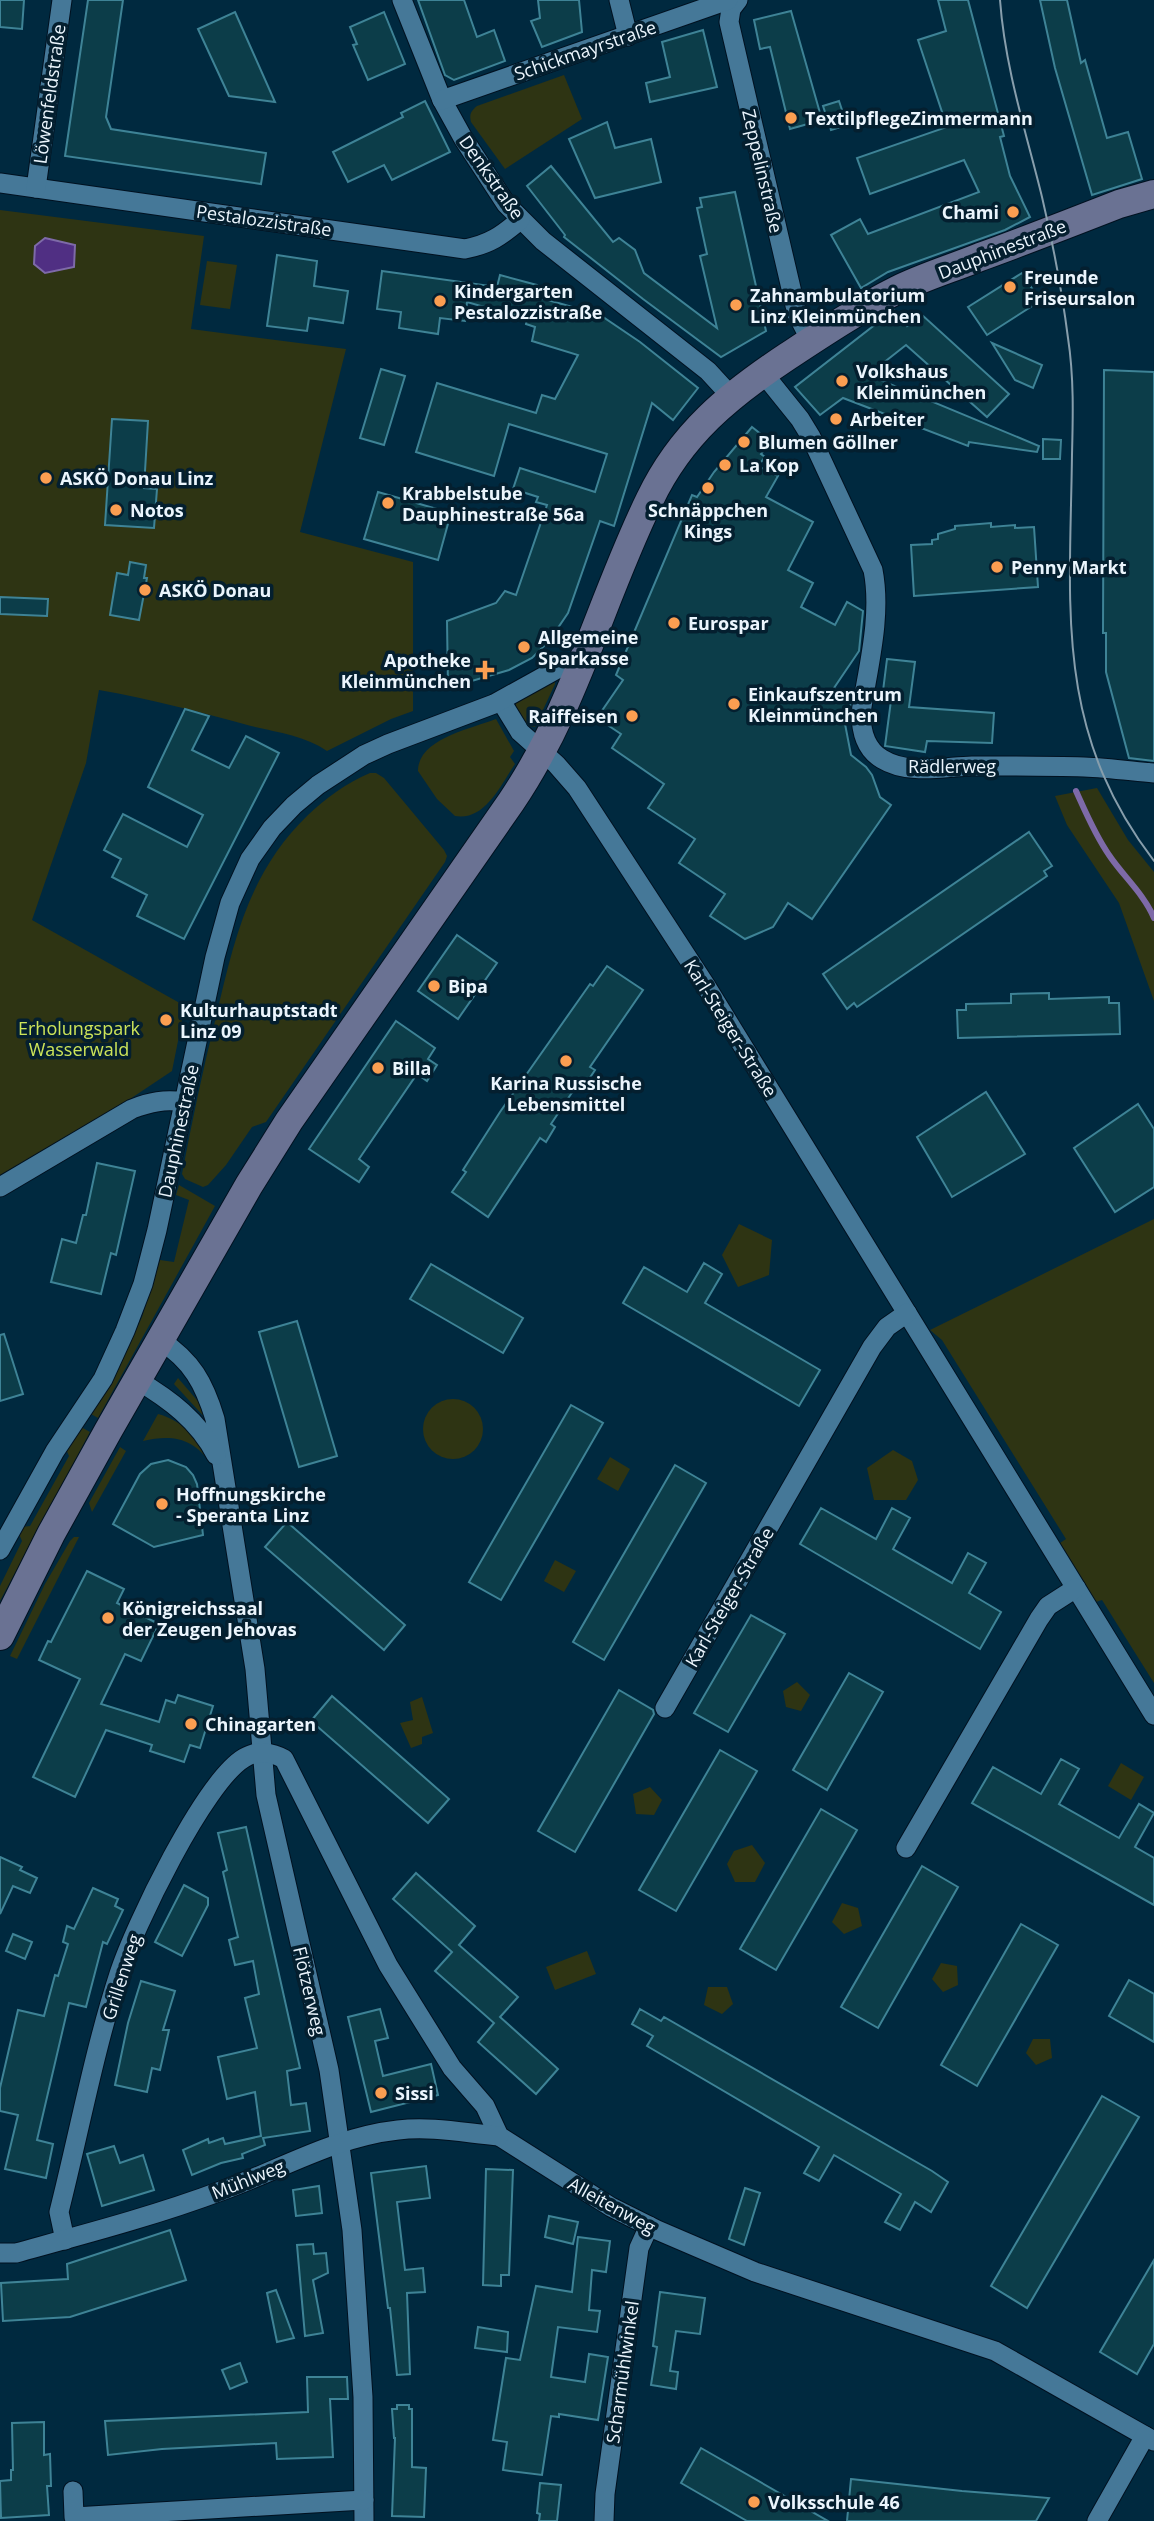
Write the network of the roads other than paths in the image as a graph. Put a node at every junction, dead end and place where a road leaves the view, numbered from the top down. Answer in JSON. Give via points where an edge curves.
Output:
{"nodes":[{"id":1,"x":62,"y":0,"type":"edge"},
{"id":2,"x":402,"y":0,"type":"edge"},
{"id":3,"x":619,"y":0,"type":"edge"},
{"id":4,"x":728,"y":0,"type":"edge"},
{"id":5,"x":738,"y":0,"type":"edge"},
{"id":6,"x":628,"y":36,"type":"junction"},
{"id":7,"x":442,"y":100,"type":"junction"},
{"id":8,"x":0,"y":183,"type":"edge"},
{"id":9,"x":36,"y":188,"type":"junction"},
{"id":10,"x":1154,"y":194,"type":"edge"},
{"id":11,"x":520,"y":220,"type":"junction"},
{"id":12,"x":811,"y":341,"type":"junction"},
{"id":13,"x":763,"y":373,"type":"junction"},
{"id":14,"x":731,"y":396,"type":"junction"},
{"id":15,"x":582,"y":667,"type":"junction"},
{"id":16,"x":501,"y":701,"type":"junction"},
{"id":17,"x":543,"y":752,"type":"junction"},
{"id":18,"x":1154,"y":773,"type":"edge"},
{"id":19,"x":184,"y":1102,"type":"junction"},
{"id":20,"x":0,"y":1187,"type":"edge"},
{"id":21,"x":907,"y":1313,"type":"junction"},
{"id":22,"x":160,"y":1340,"type":"junction"},
{"id":23,"x":137,"y":1380,"type":"junction"},
{"id":24,"x":222,"y":1465,"type":"junction"},
{"id":25,"x":0,"y":1550,"type":"edge"},
{"id":26,"x":1076,"y":1588,"type":"junction"},
{"id":27,"x":0,"y":1636,"type":"edge"},
{"id":28,"x":665,"y":1707,"type":"dead end"},
{"id":29,"x":1154,"y":1716,"type":"edge"},
{"id":30,"x":261,"y":1753,"type":"junction"},
{"id":31,"x":906,"y":1847,"type":"dead end"},
{"id":32,"x":499,"y":2136,"type":"junction"},
{"id":33,"x":340,"y":2143,"type":"junction"},
{"id":34,"x":649,"y":2225,"type":"junction"},
{"id":35,"x":65,"y":2240,"type":"junction"},
{"id":36,"x":0,"y":2253,"type":"edge"},
{"id":37,"x":1150,"y":2439,"type":"edge"},
{"id":38,"x":73,"y":2491,"type":"dead end"},
{"id":39,"x":364,"y":2500,"type":"junction"},
{"id":40,"x":364,"y":2521,"type":"edge"},
{"id":41,"x":604,"y":2521,"type":"edge"},
{"id":42,"x":1097,"y":2521,"type":"edge"}],
"edges":[{"from":1,"to":9,"type":"street","name":"Löwenfeldstraße"},
{"from":2,"to":7,"type":"street","name":"Denkstraße"},
{"from":3,"to":6,"type":"street"},
{"from":4,"to":6,"type":"street","name":"Schickmayrstraße"},
{"from":5,"to":12,"type":"street","name":"Zeppelinstraße","via":[[729,22],[797,314]]},
{"from":6,"to":7,"type":"street","name":"Schickmayrstraße"},
{"from":7,"to":11,"type":"street","name":"Denkstraße","via":[[489,179]]},
{"from":8,"to":9,"type":"street","name":"Pestalozzistraße"},
{"from":9,"to":11,"type":"street","name":"Pestalozzistraße","via":[[466,249],[502,236]]},
{"from":10,"to":12,"type":"main road","name":"Dauphinestraße","via":[[899,289]]},
{"from":11,"to":14,"type":"street","name":"Denkstraße","via":[[708,371]]},
{"from":12,"to":13,"type":"main road","name":"Dauphinestraße"},
{"from":13,"to":14,"type":"main road","name":"Dauphinestraße"},
{"from":13,"to":18,"type":"street","name":"Rädlerweg","via":[[811,438],[873,570],[875,611],[860,713],[870,750],[892,764],[919,769],[1084,767]]},
{"from":14,"to":15,"type":"main road","name":"Dauphinestraße","via":[[697,428],[650,499]]},
{"from":15,"to":16,"type":"street","name":"Dauphinestraße","via":[[559,668]]},
{"from":15,"to":17,"type":"main road","name":"Dauphinestraße"},
{"from":16,"to":17,"type":"street","via":[[520,732]]},
{"from":16,"to":19,"type":"street","name":"Dauphinestraße","via":[[364,755],[318,785],[272,828],[250,859],[230,903]]},
{"from":17,"to":21,"type":"street","name":"Karl-Steiger-Straße","via":[[576,788],[706,986]]},
{"from":17,"to":22,"type":"main road","name":"Dauphinestraße","via":[[289,1121]]},
{"from":19,"to":20,"type":"street","via":[[149,1102],[132,1109]]},
{"from":19,"to":25,"type":"street","name":"Dauphinestraße","via":[[158,1230],[125,1331],[103,1379],[55,1451]]},
{"from":21,"to":26,"type":"street","name":"Karl-Steiger-Straße"},
{"from":21,"to":28,"type":"street","name":"Karl-Steiger-Straße","via":[[887,1327],[872,1347]]},
{"from":22,"to":23,"type":"main road","name":"Dauphinestraße"},
{"from":22,"to":24,"type":"street","name":"Flötzerweg","via":[[186,1360],[206,1391]]},
{"from":23,"to":24,"type":"street","name":"Flötzerweg","via":[[190,1418],[208,1438]]},
{"from":23,"to":27,"type":"main road","name":"Dauphinestraße"},
{"from":24,"to":30,"type":"street","name":"Flötzerweg","via":[[255,1669]]},
{"from":26,"to":29,"type":"street","name":"Karl-Steiger-Straße"},
{"from":26,"to":31,"type":"street","via":[[1048,1606]]},
{"from":30,"to":32,"type":"street","via":[[272,1752],[284,1759],[388,1965],[452,2068],[485,2106]]},
{"from":30,"to":33,"type":"street","name":"Flötzerweg","via":[[266,1795],[329,2070]]},
{"from":30,"to":35,"type":"street","name":"Grillenweg","via":[[244,1758],[224,1776],[141,1918],[104,2029],[59,2212]]},
{"from":32,"to":33,"type":"street","name":"Mühlweg","via":[[441,2129],[399,2130]]},
{"from":32,"to":34,"type":"street","name":"Alleitenweg","via":[[611,2207]]},
{"from":33,"to":35,"type":"street","name":"Mühlweg","via":[[224,2190]]},
{"from":33,"to":39,"type":"street","name":"Flötzerweg","via":[[355,2258]]},
{"from":34,"to":37,"type":"street","name":"Alleitenweg","via":[[755,2272],[995,2351]]},
{"from":34,"to":41,"type":"street","name":"Scharmühlwinkel","via":[[639,2248]]},
{"from":35,"to":36,"type":"street","name":"Mühlweg"},
{"from":37,"to":42,"type":"street"},
{"from":38,"to":39,"type":"street","via":[[74,2517]]},
{"from":39,"to":40,"type":"street","name":"Flötzerweg"}]}
